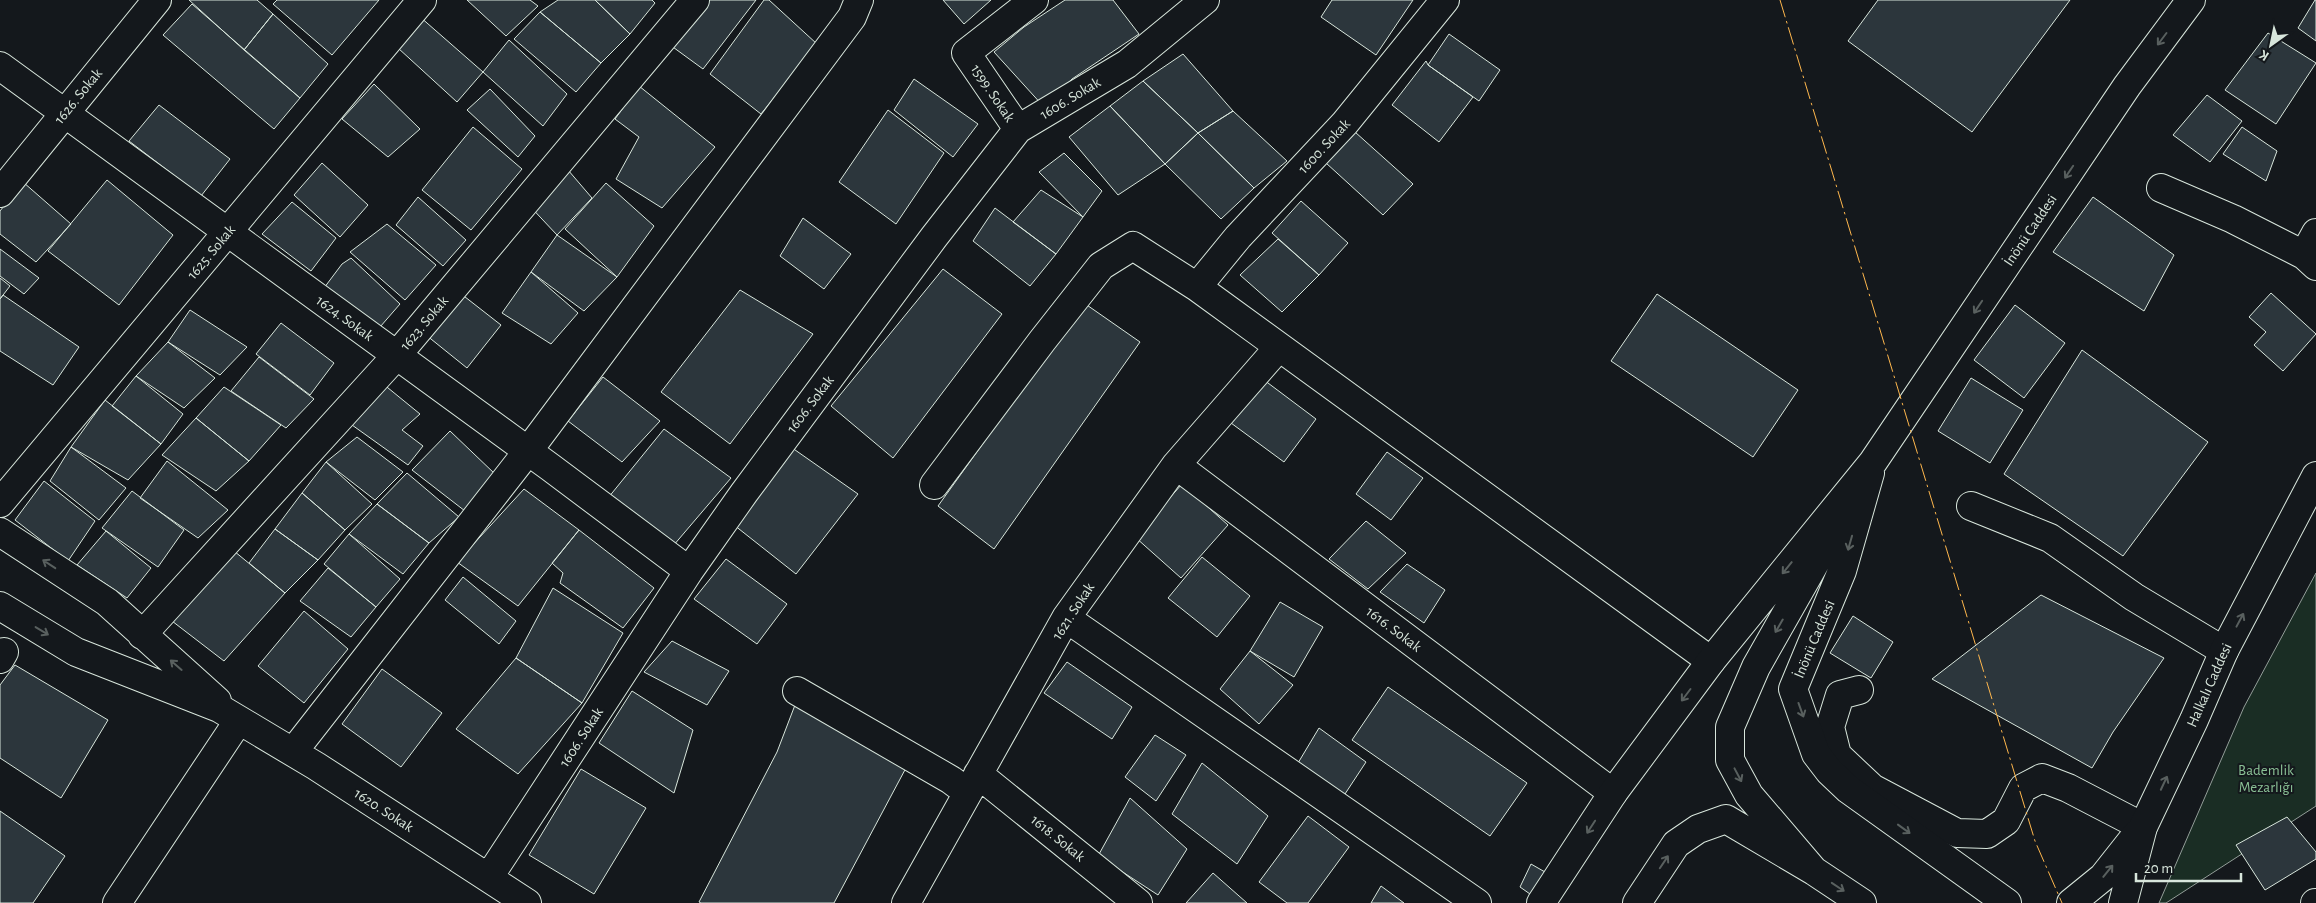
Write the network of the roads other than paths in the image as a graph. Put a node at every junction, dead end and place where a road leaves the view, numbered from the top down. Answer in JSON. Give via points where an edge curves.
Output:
{"nodes":[{"id":1,"x":157,"y":0,"type":"edge"},
{"id":2,"x":422,"y":0,"type":"edge"},
{"id":3,"x":694,"y":0,"type":"edge"},
{"id":4,"x":1034,"y":0,"type":"edge"},
{"id":5,"x":1205,"y":0,"type":"edge"},
{"id":6,"x":1445,"y":0,"type":"edge"},
{"id":7,"x":2191,"y":0,"type":"edge"},
{"id":8,"x":849,"y":6,"type":"edge"},
{"id":9,"x":0,"y":66,"type":"edge"},
{"id":10,"x":64,"y":112,"type":"junction"},
{"id":11,"x":1018,"y":129,"type":"junction"},
{"id":12,"x":2161,"y":188,"type":"dead end"},
{"id":13,"x":0,"y":193,"type":"edge"},
{"id":14,"x":228,"y":232,"type":"junction"},
{"id":15,"x":2312,"y":251,"type":"edge"},
{"id":16,"x":1197,"y":287,"type":"junction"},
{"id":17,"x":1279,"y":347,"type":"junction"},
{"id":18,"x":396,"y":355,"type":"junction"},
{"id":19,"x":528,"y":451,"type":"junction"},
{"id":20,"x":1873,"y":462,"type":"junction"},
{"id":21,"x":1176,"y":465,"type":"junction"},
{"id":22,"x":2316,"y":476,"type":"edge"},
{"id":23,"x":934,"y":485,"type":"dead end"},
{"id":24,"x":0,"y":504,"type":"edge"},
{"id":25,"x":1971,"y":506,"type":"dead end"},
{"id":26,"x":0,"y":532,"type":"edge"},
{"id":27,"x":689,"y":571,"type":"junction"},
{"id":28,"x":0,"y":606,"type":"edge"},
{"id":29,"x":1066,"y":618,"type":"junction"},
{"id":30,"x":142,"y":635,"type":"junction"},
{"id":31,"x":2224,"y":650,"type":"junction"},
{"id":32,"x":1711,"y":661,"type":"junction"},
{"id":33,"x":1860,"y":690,"type":"dead end"},
{"id":34,"x":797,"y":691,"type":"dead end"},
{"id":35,"x":239,"y":720,"type":"junction"},
{"id":36,"x":293,"y":752,"type":"junction"},
{"id":37,"x":972,"y":783,"type":"junction"},
{"id":38,"x":1613,"y":793,"type":"junction"},
{"id":39,"x":2143,"y":827,"type":"junction"},
{"id":40,"x":1814,"y":871,"type":"junction"},
{"id":41,"x":489,"y":877,"type":"junction"},
{"id":42,"x":117,"y":903,"type":"edge"},
{"id":43,"x":527,"y":903,"type":"edge"},
{"id":44,"x":906,"y":903,"type":"edge"},
{"id":45,"x":1138,"y":903,"type":"edge"},
{"id":46,"x":1477,"y":903,"type":"edge"},
{"id":47,"x":1541,"y":903,"type":"edge"},
{"id":48,"x":1637,"y":903,"type":"edge"},
{"id":49,"x":1862,"y":903,"type":"edge"},
{"id":50,"x":2006,"y":903,"type":"edge"},
{"id":51,"x":2071,"y":903,"type":"edge"},
{"id":52,"x":2123,"y":903,"type":"edge"}],
"edges":[{"from":1,"to":10,"type":"street","name":"1626. Sokak"},
{"from":2,"to":14,"type":"street","name":"1625. Sokak"},
{"from":3,"to":18,"type":"street","name":"1623. Sokak"},
{"from":4,"to":11,"type":"street","name":"1599. Sokak","via":[[966,53]]},
{"from":5,"to":11,"type":"street","name":"1606. Sokak","via":[[1127,64]]},
{"from":6,"to":16,"type":"street","name":"1600. Sokak","via":[[1345,123],[1238,237]]},
{"from":7,"to":20,"type":"street","name":"İnönü Caddesi","one_way":true,"via":[[2127,86]]},
{"from":8,"to":19,"type":"street"},
{"from":9,"to":10,"type":"street","name":"1624. Sokak"},
{"from":10,"to":13,"type":"street","name":"1626. Sokak"},
{"from":10,"to":14,"type":"street","name":"1624. Sokak"},
{"from":11,"to":27,"type":"street","name":"1606. Sokak","via":[[922,253]]},
{"from":12,"to":15,"type":"street"},
{"from":14,"to":18,"type":"street","name":"1624. Sokak"},
{"from":14,"to":24,"type":"street","name":"1625. Sokak"},
{"from":16,"to":17,"type":"street"},
{"from":16,"to":23,"type":"street","via":[[1133,246],[1101,266]]},
{"from":17,"to":21,"type":"street","name":"1621. Sokak"},
{"from":17,"to":32,"type":"street"},
{"from":18,"to":19,"type":"street","name":"1624. Sokak"},
{"from":18,"to":30,"type":"street","name":"1623. Sokak"},
{"from":19,"to":27,"type":"street","name":"1624. Sokak"},
{"from":19,"to":36,"type":"street"},
{"from":20,"to":32,"type":"street","name":"İnönü Caddesi","one_way":true},
{"from":20,"to":40,"type":"street","one_way":true,"via":[[1756,666],[1730,727],[1730,760],[1749,795]]},
{"from":20,"to":50,"type":"street","name":"İnönü Caddesi","one_way":true,"via":[[1842,571],[1793,689],[1816,754],[1829,771],[1848,789]]},
{"from":21,"to":29,"type":"street","name":"1621. Sokak"},
{"from":21,"to":38,"type":"street","name":"1616. Sokak"},
{"from":31,"to":22,"type":"street","name":"Halkalı Caddesi","one_way":true},
{"from":25,"to":31,"type":"street","via":[[2050,538],[2134,597]]},
{"from":30,"to":26,"type":"street","one_way":true,"via":[[107,602]]},
{"from":27,"to":41,"type":"street","name":"1606. Sokak"},
{"from":28,"to":35,"type":"street","one_way":true,"via":[[76,652],[219,708]]},
{"from":29,"to":37,"type":"street","name":"1621. Sokak"},
{"from":29,"to":46,"type":"street"},
{"from":35,"to":30,"type":"street","one_way":true},
{"from":39,"to":31,"type":"street","name":"Halkalı Caddesi","one_way":true},
{"from":32,"to":38,"type":"street","name":"İnönü Caddesi","one_way":true},
{"from":33,"to":39,"type":"street","via":[[1840,695],[1830,727],[1837,755],[1872,788],[1957,833],[1987,834],[2006,821],[2023,788],[2042,778]]},
{"from":34,"to":37,"type":"street","name":"1618. Sokak","via":[[951,780]]},
{"from":35,"to":36,"type":"street","name":"1620. Sokak"},
{"from":35,"to":42,"type":"street"},
{"from":36,"to":41,"type":"street","name":"1620. Sokak"},
{"from":37,"to":44,"type":"street","name":"1621. Sokak"},
{"from":37,"to":45,"type":"street","name":"1618. Sokak"},
{"from":38,"to":47,"type":"street","name":"İnönü Caddesi","one_way":true},
{"from":51,"to":39,"type":"street","one_way":true,"via":[[2103,877]]},
{"from":39,"to":52,"type":"street","name":"Halkalı Caddesi"},
{"from":48,"to":40,"type":"street","one_way":true,"via":[[1676,844],[1698,829],[1726,819]]},
{"from":40,"to":49,"type":"street","one_way":true},
{"from":41,"to":43,"type":"street","name":"1620. Sokak"}]}
